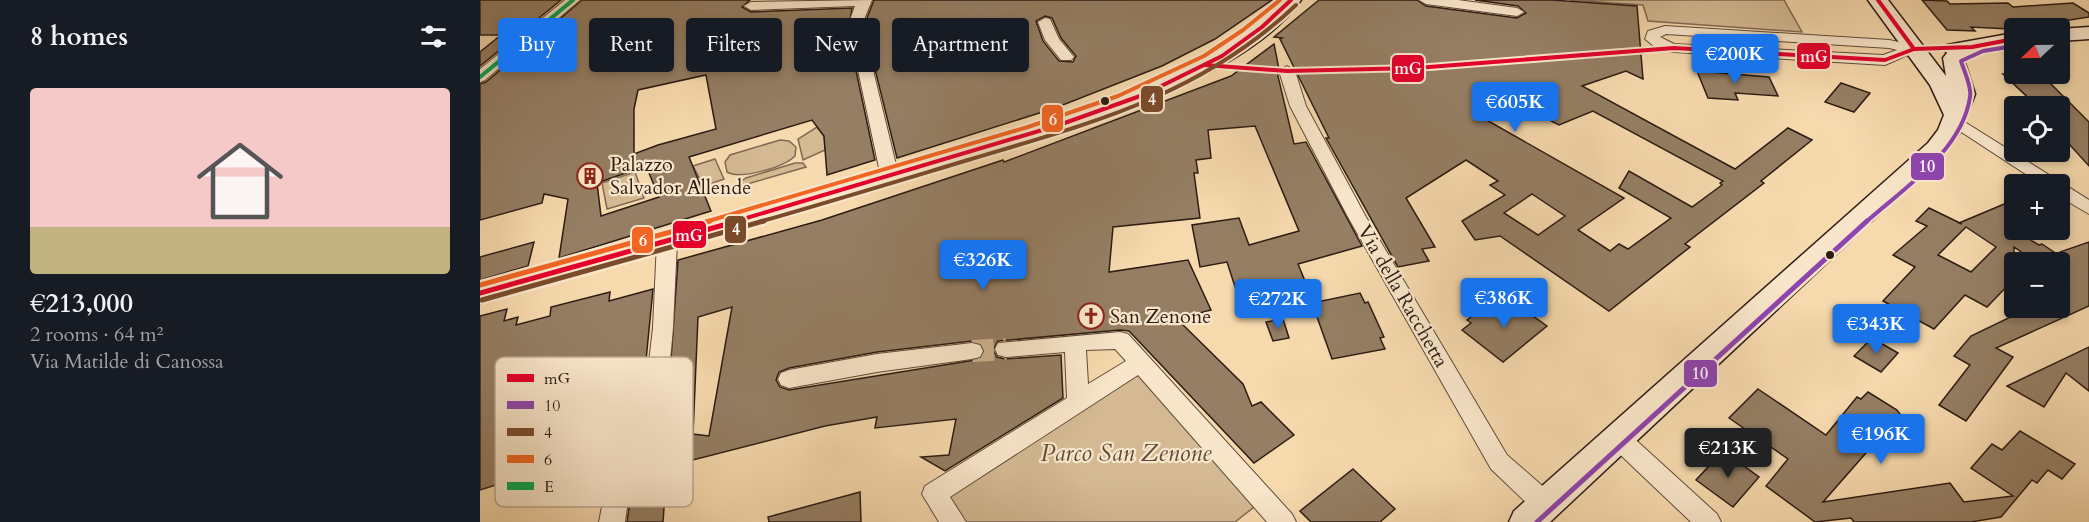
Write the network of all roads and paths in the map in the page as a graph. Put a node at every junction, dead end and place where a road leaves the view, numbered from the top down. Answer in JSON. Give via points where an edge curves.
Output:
{"nodes":[{"id":1,"x":573,"y":0,"type":"edge"},
{"id":2,"x":1291,"y":0,"type":"edge"},
{"id":3,"x":1426,"y":0,"type":"edge"},
{"id":4,"x":1878,"y":0,"type":"edge"},
{"id":5,"x":865,"y":1,"type":"edge"},
{"id":6,"x":751,"y":6,"type":"dead end"},
{"id":7,"x":1517,"y":12,"type":"dead end"},
{"id":8,"x":551,"y":18,"type":"edge"},
{"id":9,"x":1046,"y":22,"type":"dead end"},
{"id":10,"x":2089,"y":33,"type":"edge"},
{"id":11,"x":2070,"y":34,"type":"edge"},
{"id":12,"x":2004,"y":41,"type":"edge"},
{"id":13,"x":1972,"y":47,"type":"junction"},
{"id":14,"x":1914,"y":49,"type":"junction"},
{"id":15,"x":498,"y":55,"type":"edge"},
{"id":16,"x":480,"y":56,"type":"edge"},
{"id":17,"x":1066,"y":57,"type":"dead end"},
{"id":18,"x":498,"y":62,"type":"edge"},
{"id":19,"x":1287,"y":71,"type":"dead end"},
{"id":20,"x":480,"y":77,"type":"edge"},
{"id":21,"x":1953,"y":116,"type":"junction"},
{"id":22,"x":2038,"y":174,"type":"edge"},
{"id":23,"x":890,"y":177,"type":"junction"},
{"id":24,"x":2070,"y":196,"type":"edge"},
{"id":25,"x":2089,"y":208,"type":"edge"},
{"id":26,"x":667,"y":242,"type":"junction"},
{"id":27,"x":480,"y":292,"type":"edge"},
{"id":28,"x":1075,"y":343,"type":"junction"},
{"id":29,"x":1006,"y":349,"type":"tunnel mouth"},
{"id":30,"x":972,"y":351,"type":"tunnel mouth"},
{"id":31,"x":660,"y":357,"type":"edge"},
{"id":32,"x":1140,"y":363,"type":"junction"},
{"id":33,"x":789,"y":379,"type":"dead end"},
{"id":34,"x":1078,"y":402,"type":"junction"},
{"id":35,"x":1618,"y":438,"type":"junction"},
{"id":36,"x":615,"y":507,"type":"edge"},
{"id":37,"x":1535,"y":513,"type":"edge"},
{"id":38,"x":612,"y":522,"type":"edge"},
{"id":39,"x":953,"y":522,"type":"edge"},
{"id":40,"x":1283,"y":522,"type":"edge"},
{"id":41,"x":1708,"y":522,"type":"edge"}],
"edges":[{"from":1,"to":8,"type":"street"},
{"from":2,"to":23,"type":"street","via":[[1227,52],[1176,79],[1122,102]]},
{"from":3,"to":7,"type":"street"},
{"from":4,"to":14,"type":"street"},
{"from":5,"to":6,"type":"street"},
{"from":5,"to":23,"type":"street","via":[[857,33]]},
{"from":9,"to":17,"type":"street","via":[[1052,40]]},
{"from":10,"to":11,"type":"street"},
{"from":12,"to":13,"type":"street"},
{"from":13,"to":14,"type":"street"},
{"from":13,"to":21,"type":"street","via":[[1953,58],[1964,93]]},
{"from":14,"to":14,"type":"street","via":[[1889,44],[1665,30],[1651,35],[1657,44],[1674,48],[1885,60]]},
{"from":14,"to":21,"type":"street","via":[[1941,84]]},
{"from":15,"to":16,"type":"street"},
{"from":18,"to":20,"type":"street"},
{"from":19,"to":37,"type":"street","name":"Via della Racchetta","via":[[1298,106],[1357,217],[1499,462],[1518,482]]},
{"from":21,"to":22,"type":"street"},
{"from":21,"to":35,"type":"street","via":[[1949,131],[1936,148]]},
{"from":23,"to":26,"type":"street"},
{"from":24,"to":25,"type":"street"},
{"from":26,"to":27,"type":"street"},
{"from":26,"to":31,"type":"street"},
{"from":28,"to":29,"type":"street"},
{"from":28,"to":32,"type":"street","via":[[1120,340]]},
{"from":28,"to":34,"type":"street"},
{"from":30,"to":33,"type":"street"},
{"from":32,"to":34,"type":"street"},
{"from":32,"to":40,"type":"street"},
{"from":34,"to":39,"type":"street","via":[[934,494]]},
{"from":35,"to":37,"type":"street"},
{"from":35,"to":41,"type":"street"},
{"from":36,"to":38,"type":"street"}]}
